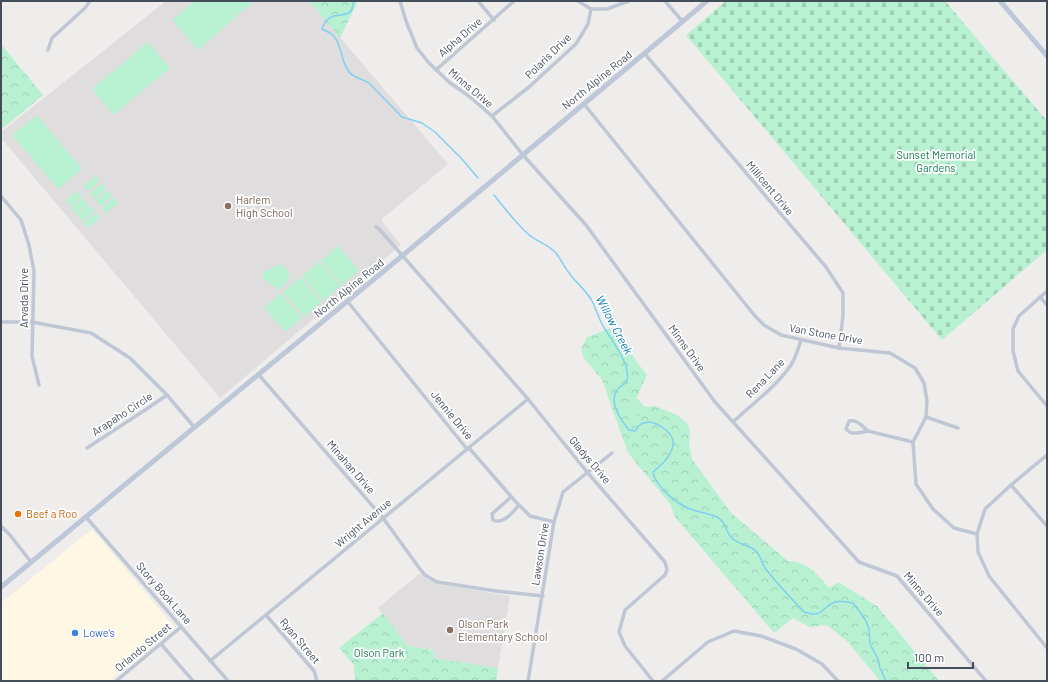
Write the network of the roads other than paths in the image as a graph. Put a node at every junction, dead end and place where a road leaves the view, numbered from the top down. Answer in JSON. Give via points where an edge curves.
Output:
{"nodes":[{"id":1,"x":90,"y":1,"type":"edge"},
{"id":2,"x":400,"y":1,"type":"edge"},
{"id":3,"x":478,"y":1,"type":"edge"},
{"id":4,"x":514,"y":1,"type":"edge"},
{"id":5,"x":578,"y":1,"type":"edge"},
{"id":6,"x":629,"y":1,"type":"edge"},
{"id":7,"x":665,"y":1,"type":"edge"},
{"id":8,"x":707,"y":1,"type":"edge"},
{"id":9,"x":1000,"y":1,"type":"edge"},
{"id":10,"x":591,"y":9,"type":"junction"},
{"id":11,"x":494,"y":20,"type":"junction"},
{"id":12,"x":683,"y":22,"type":"junction"},
{"id":13,"x":48,"y":50,"type":"dead end"},
{"id":14,"x":645,"y":54,"type":"junction"},
{"id":15,"x":1047,"y":56,"type":"edge"},
{"id":16,"x":436,"y":70,"type":"junction"},
{"id":17,"x":584,"y":104,"type":"junction"},
{"id":18,"x":492,"y":116,"type":"junction"},
{"id":19,"x":523,"y":155,"type":"junction"},
{"id":20,"x":1,"y":196,"type":"edge"},
{"id":21,"x":376,"y":227,"type":"dead end"},
{"id":22,"x":402,"y":256,"type":"junction"},
{"id":23,"x":1047,"y":291,"type":"edge"},
{"id":24,"x":1040,"y":297,"type":"junction"},
{"id":25,"x":348,"y":302,"type":"junction"},
{"id":26,"x":1047,"y":305,"type":"edge"},
{"id":27,"x":1,"y":322,"type":"edge"},
{"id":28,"x":32,"y":322,"type":"junction"},
{"id":29,"x":801,"y":340,"type":"junction"},
{"id":30,"x":839,"y":348,"type":"junction"},
{"id":31,"x":259,"y":374,"type":"junction"},
{"id":32,"x":39,"y":385,"type":"dead end"},
{"id":33,"x":167,"y":395,"type":"junction"},
{"id":34,"x":528,"y":399,"type":"junction"},
{"id":35,"x":1047,"y":406,"type":"edge"},
{"id":36,"x":926,"y":417,"type":"junction"},
{"id":37,"x":733,"y":422,"type":"junction"},
{"id":38,"x":195,"y":428,"type":"junction"},
{"id":39,"x":958,"y":428,"type":"dead end"},
{"id":40,"x":868,"y":431,"type":"junction"},
{"id":41,"x":913,"y":442,"type":"junction"},
{"id":42,"x":87,"y":448,"type":"dead end"},
{"id":43,"x":467,"y":448,"type":"junction"},
{"id":44,"x":612,"y":454,"type":"dead end"},
{"id":45,"x":1047,"y":455,"type":"edge"},
{"id":46,"x":587,"y":472,"type":"junction"},
{"id":47,"x":1011,"y":485,"type":"junction"},
{"id":48,"x":511,"y":497,"type":"junction"},
{"id":49,"x":519,"y":505,"type":"junction"},
{"id":50,"x":86,"y":517,"type":"junction"},
{"id":51,"x":383,"y":518,"type":"junction"},
{"id":52,"x":554,"y":522,"type":"junction"},
{"id":53,"x":1,"y":526,"type":"edge"},
{"id":54,"x":1047,"y":526,"type":"edge"},
{"id":55,"x":977,"y":534,"type":"junction"},
{"id":56,"x":31,"y":562,"type":"junction"},
{"id":57,"x":1,"y":588,"type":"edge"},
{"id":58,"x":543,"y":596,"type":"junction"},
{"id":59,"x":266,"y":614,"type":"junction"},
{"id":60,"x":181,"y":627,"type":"junction"},
{"id":61,"x":161,"y":644,"type":"junction"},
{"id":62,"x":1047,"y":648,"type":"edge"},
{"id":63,"x":210,"y":661,"type":"junction"},
{"id":64,"x":116,"y":681,"type":"edge"},
{"id":65,"x":193,"y":681,"type":"edge"},
{"id":66,"x":228,"y":681,"type":"edge"},
{"id":67,"x":317,"y":681,"type":"edge"},
{"id":68,"x":528,"y":681,"type":"edge"},
{"id":69,"x":652,"y":681,"type":"edge"},
{"id":70,"x":662,"y":681,"type":"edge"},
{"id":71,"x":838,"y":681,"type":"edge"},
{"id":72,"x":986,"y":681,"type":"edge"}],
"edges":[{"from":1,"to":13,"type":"street","via":[[52,38]]},
{"from":2,"to":16,"type":"street","name":"Minns Drive","via":[[417,48]]},
{"from":3,"to":11,"type":"street"},
{"from":4,"to":11,"type":"street","name":"Alpha Drive"},
{"from":5,"to":10,"type":"street"},
{"from":6,"to":10,"type":"street","via":[[607,9]]},
{"from":7,"to":12,"type":"street"},
{"from":8,"to":12,"type":"main road","name":"North Alpine Road"},
{"from":9,"to":15,"type":"main road"},
{"from":10,"to":18,"type":"street","name":"Polaris Drive","via":[[588,24],[576,44],[529,87]]},
{"from":11,"to":16,"type":"street","name":"Alpha Drive"},
{"from":12,"to":14,"type":"main road","name":"North Alpine Road"},
{"from":14,"to":17,"type":"main road","name":"North Alpine Road"},
{"from":14,"to":30,"type":"street","name":"Millicent Drive","via":[[826,267],[843,293]]},
{"from":16,"to":18,"type":"street","name":"Minns Drive"},
{"from":17,"to":19,"type":"main road","name":"North Alpine Road"},
{"from":17,"to":29,"type":"street","name":"Van Stone Drive","via":[[755,316],[781,335]]},
{"from":18,"to":19,"type":"street","name":"Minns Drive"},
{"from":19,"to":22,"type":"main road","name":"North Alpine Road"},
{"from":19,"to":37,"type":"street","name":"Minns Drive","via":[[586,225],[715,402]]},
{"from":20,"to":28,"type":"street","name":"Arvada Drive","via":[[21,220],[29,245],[34,271]]},
{"from":21,"to":22,"type":"street","name":"Gladys Drive"},
{"from":22,"to":25,"type":"main road","name":"North Alpine Road"},
{"from":22,"to":34,"type":"street","name":"Gladys Drive"},
{"from":23,"to":24,"type":"street"},
{"from":24,"to":26,"type":"street"},
{"from":24,"to":35,"type":"street","via":[[1019,316],[1013,329],[1013,351],[1018,371]]},
{"from":25,"to":31,"type":"main road","name":"North Alpine Road"},
{"from":25,"to":43,"type":"street","name":"Jennie Drive"},
{"from":27,"to":28,"type":"street"},
{"from":28,"to":32,"type":"street","name":"Arvada Drive","via":[[32,356]]},
{"from":28,"to":33,"type":"street","via":[[91,333],[130,358]]},
{"from":29,"to":30,"type":"street","name":"Van Stone Drive"},
{"from":29,"to":37,"type":"street","name":"Rena Lane","via":[[797,354],[784,374]]},
{"from":30,"to":36,"type":"street","name":"Van Stone Drive","via":[[890,353],[915,368],[924,383]]},
{"from":31,"to":38,"type":"main road","name":"North Alpine Road"},
{"from":31,"to":51,"type":"street","name":"Minahan Drive"},
{"from":33,"to":38,"type":"street"},
{"from":33,"to":42,"type":"street","name":"Arapaho Circle"},
{"from":34,"to":43,"type":"street","name":"Wright Avenue"},
{"from":34,"to":46,"type":"street","name":"Gladys Drive"},
{"from":36,"to":39,"type":"street"},
{"from":36,"to":41,"type":"street","name":"Van Stone Drive"},
{"from":37,"to":72,"type":"street","name":"Minns Drive","via":[[859,562],[897,576]]},
{"from":38,"to":50,"type":"main road","name":"North Alpine Road"},
{"from":40,"to":40,"type":"street","via":[[854,434],[846,429],[849,421],[853,420]]},
{"from":40,"to":41,"type":"street"},
{"from":41,"to":55,"type":"street","via":[[916,484],[933,510],[954,528]]},
{"from":43,"to":48,"type":"street","name":"Jennie Drive"},
{"from":43,"to":51,"type":"street","name":"Wright Avenue"},
{"from":44,"to":46,"type":"street","name":"Lawson Drive"},
{"from":45,"to":47,"type":"street"},
{"from":46,"to":52,"type":"street","name":"Lawson Drive","via":[[563,492]]},
{"from":46,"to":69,"type":"street","name":"Gladys Drive","via":[[665,562],[665,575],[624,610],[619,632],[625,646]]},
{"from":47,"to":54,"type":"street"},
{"from":47,"to":55,"type":"street","via":[[986,510]]},
{"from":48,"to":49,"type":"street","name":"Jennie Drive"},
{"from":48,"to":49,"type":"street","via":[[492,514],[493,520],[502,521]]},
{"from":49,"to":52,"type":"street","name":"Jennie Drive","via":[[530,516]]},
{"from":50,"to":56,"type":"main road","name":"North Alpine Road"},
{"from":50,"to":60,"type":"street","name":"Story Book Lane"},
{"from":51,"to":58,"type":"street","name":"Minahan Drive","via":[[420,569],[437,582]]},
{"from":51,"to":59,"type":"street","name":"Wright Avenue"},
{"from":52,"to":58,"type":"street","name":"Lawson Drive"},
{"from":53,"to":56,"type":"street"},
{"from":55,"to":62,"type":"street","via":[[978,552],[989,576]]},
{"from":56,"to":57,"type":"main road","name":"North Alpine Road"},
{"from":58,"to":68,"type":"street","name":"Lawson Drive"},
{"from":59,"to":63,"type":"street","name":"Wright Avenue"},
{"from":59,"to":67,"type":"street","name":"Ryan Street","via":[[314,671]]},
{"from":60,"to":61,"type":"street","name":"Orlando Street"},
{"from":60,"to":63,"type":"street","name":"Story Book Lane"},
{"from":61,"to":64,"type":"street","name":"Orlando Street"},
{"from":61,"to":65,"type":"street"},
{"from":63,"to":66,"type":"street","name":"Story Book Lane"},
{"from":70,"to":71,"type":"street","via":[[708,642],[734,631],[761,636],[796,649],[822,664]]}]}
